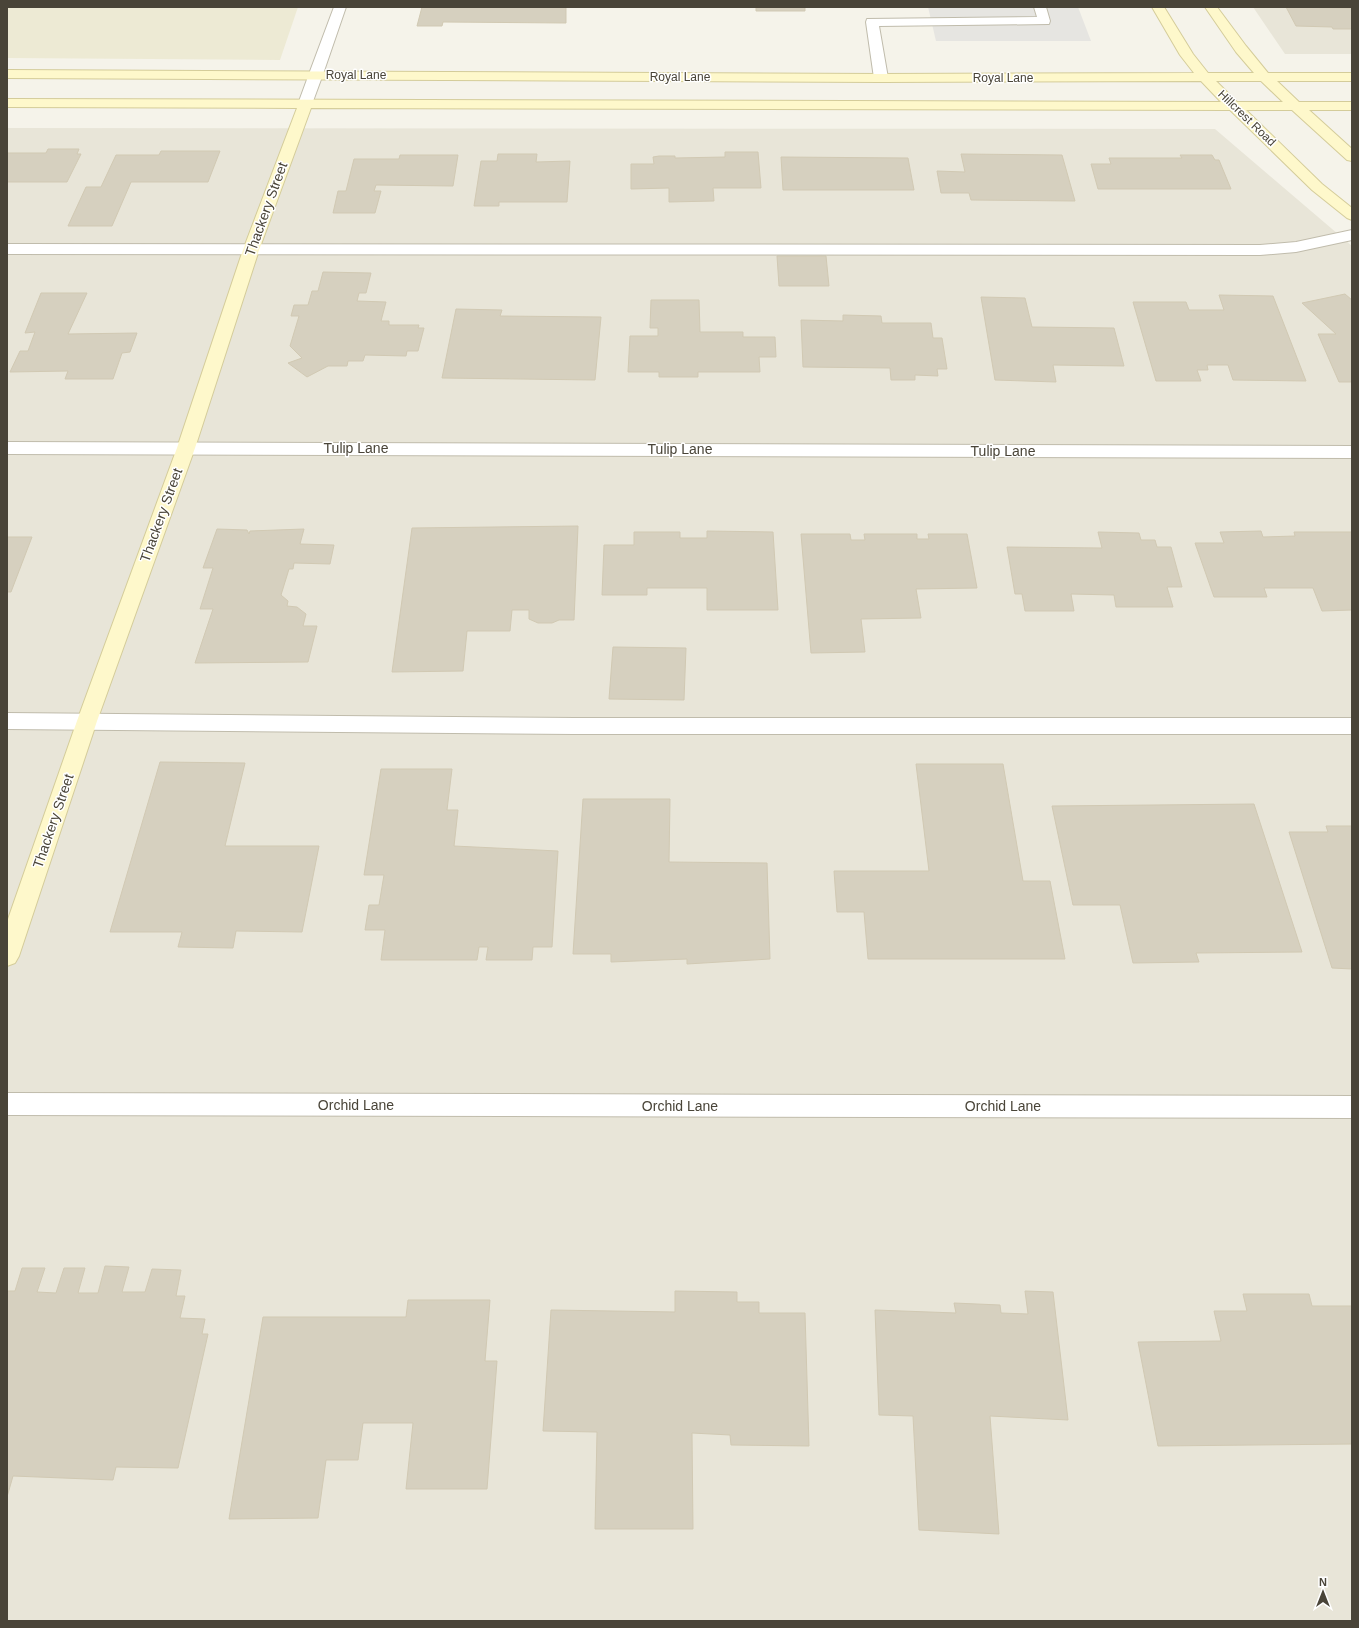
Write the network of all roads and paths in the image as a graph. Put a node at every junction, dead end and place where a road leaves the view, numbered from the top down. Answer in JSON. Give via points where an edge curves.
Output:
{"nodes":[{"id":1,"x":340,"y":7,"type":"edge"},
{"id":2,"x":958,"y":7,"type":"edge"},
{"id":3,"x":1040,"y":7,"type":"edge"},
{"id":4,"x":1158,"y":7,"type":"edge"},
{"id":5,"x":1211,"y":7,"type":"edge"},
{"id":6,"x":962,"y":22,"type":"junction"},
{"id":7,"x":7,"y":74,"type":"edge"},
{"id":8,"x":316,"y":74,"type":"junction"},
{"id":9,"x":1204,"y":77,"type":"junction"},
{"id":10,"x":1264,"y":77,"type":"junction"},
{"id":11,"x":1352,"y":77,"type":"edge"},
{"id":12,"x":881,"y":78,"type":"junction"},
{"id":13,"x":7,"y":103,"type":"edge"},
{"id":14,"x":305,"y":104,"type":"junction"},
{"id":15,"x":1234,"y":106,"type":"junction"},
{"id":16,"x":1296,"y":106,"type":"junction"},
{"id":17,"x":1352,"y":106,"type":"edge"},
{"id":18,"x":1352,"y":157,"type":"edge"},
{"id":19,"x":1352,"y":215,"type":"edge"},
{"id":20,"x":1352,"y":235,"type":"edge"},
{"id":21,"x":7,"y":249,"type":"edge"},
{"id":22,"x":251,"y":250,"type":"junction"},
{"id":23,"x":7,"y":448,"type":"edge"},
{"id":24,"x":186,"y":448,"type":"junction"},
{"id":25,"x":1352,"y":452,"type":"edge"},
{"id":26,"x":7,"y":721,"type":"edge"},
{"id":27,"x":87,"y":721,"type":"junction"},
{"id":28,"x":1352,"y":726,"type":"edge"},
{"id":29,"x":7,"y":956,"type":"edge"},
{"id":30,"x":7,"y":1104,"type":"edge"},
{"id":31,"x":1352,"y":1107,"type":"edge"}],
"edges":[{"from":1,"to":8,"type":"street","name":"Thackery Street"},
{"from":2,"to":6,"type":"street"},
{"from":3,"to":6,"type":"street","via":[[1044,21]]},
{"from":4,"to":9,"type":"main road","name":"Hillcrest Road","via":[[1187,55]]},
{"from":5,"to":10,"type":"main road"},
{"from":6,"to":12,"type":"street","via":[[872,22]]},
{"from":7,"to":8,"type":"main road","name":"Royal Lane"},
{"from":8,"to":12,"type":"main road","name":"Royal Lane"},
{"from":8,"to":14,"type":"street","name":"Thackery Street"},
{"from":9,"to":10,"type":"main road","name":"Royal Lane"},
{"from":9,"to":12,"type":"main road","name":"Royal Lane"},
{"from":9,"to":15,"type":"main road","name":"Hillcrest Road"},
{"from":10,"to":11,"type":"main road","name":"Royal Lane"},
{"from":10,"to":16,"type":"main road"},
{"from":13,"to":14,"type":"main road","name":"Royal Lane"},
{"from":14,"to":15,"type":"main road","name":"Royal Lane"},
{"from":14,"to":22,"type":"main road","name":"Thackery Street"},
{"from":15,"to":16,"type":"main road","name":"Royal Lane"},
{"from":15,"to":19,"type":"main road","name":"Hillcrest Road","via":[[1317,187]]},
{"from":16,"to":17,"type":"main road","name":"Royal Lane"},
{"from":16,"to":18,"type":"main road"},
{"from":20,"to":22,"type":"street","via":[[1296,247],[1260,250]]},
{"from":21,"to":22,"type":"street"},
{"from":22,"to":24,"type":"main road","name":"Thackery Street"},
{"from":23,"to":24,"type":"street","name":"Tulip Lane"},
{"from":24,"to":25,"type":"street","name":"Tulip Lane"},
{"from":24,"to":27,"type":"main road","name":"Thackery Street"},
{"from":26,"to":27,"type":"street"},
{"from":27,"to":28,"type":"street","via":[[575,726]]},
{"from":27,"to":29,"type":"main road","name":"Thackery Street"},
{"from":30,"to":31,"type":"street","name":"Orchid Lane"}]}
